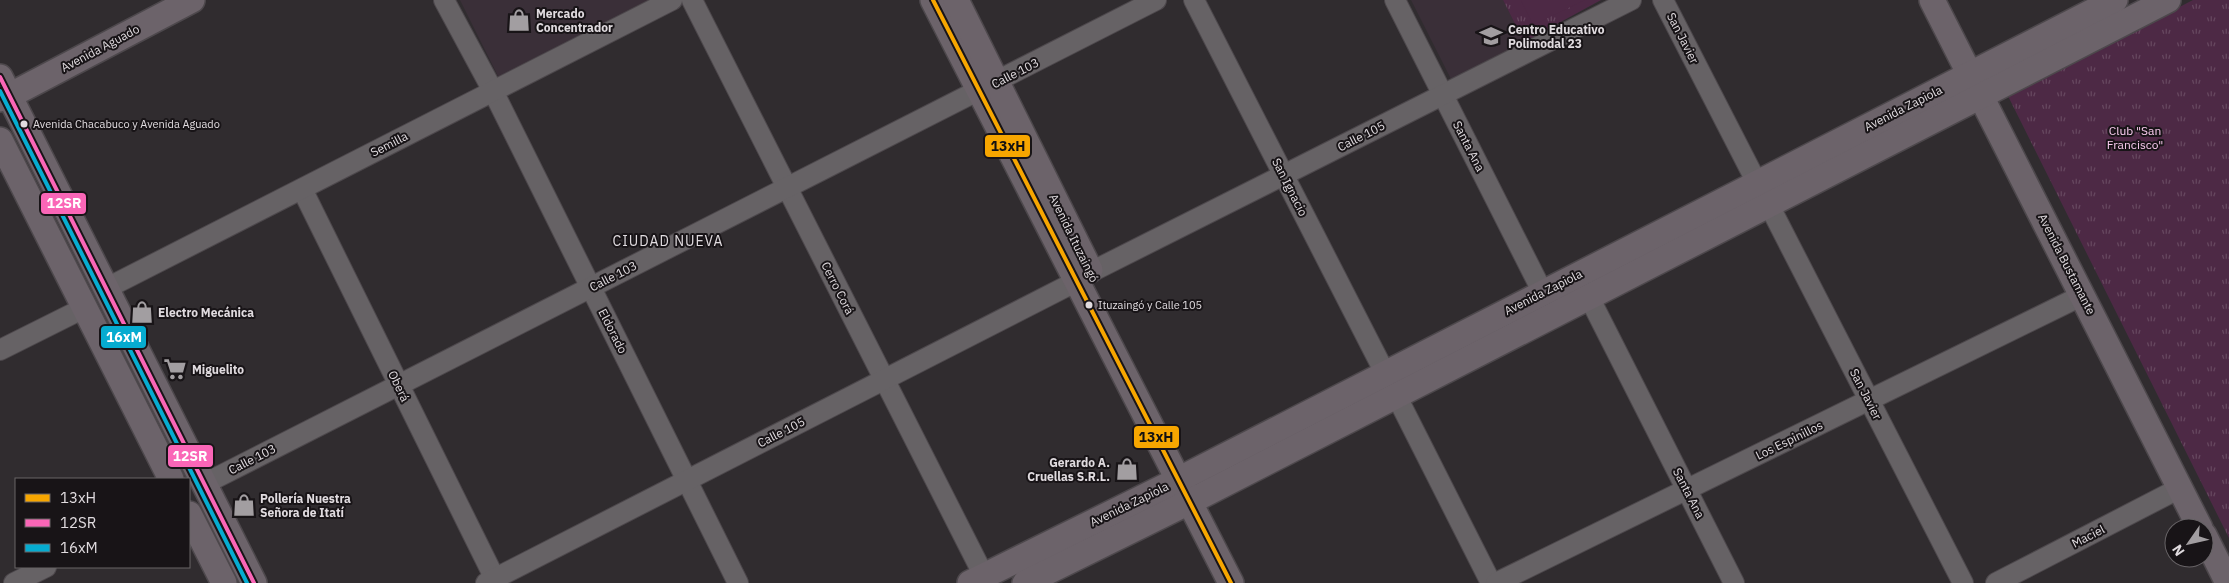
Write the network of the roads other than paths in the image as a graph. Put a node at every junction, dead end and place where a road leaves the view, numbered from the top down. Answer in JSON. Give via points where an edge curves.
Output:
{"nodes":[{"id":1,"x":192,"y":0,"type":"edge"},
{"id":2,"x":444,"y":0,"type":"edge"},
{"id":3,"x":672,"y":0,"type":"edge"},
{"id":4,"x":692,"y":0,"type":"edge"},
{"id":5,"x":933,"y":0,"type":"edge"},
{"id":6,"x":956,"y":0,"type":"edge"},
{"id":7,"x":1156,"y":0,"type":"edge"},
{"id":8,"x":1194,"y":0,"type":"edge"},
{"id":9,"x":1394,"y":0,"type":"edge"},
{"id":10,"x":1631,"y":0,"type":"edge"},
{"id":11,"x":1663,"y":0,"type":"edge"},
{"id":12,"x":1932,"y":0,"type":"edge"},
{"id":13,"x":2114,"y":0,"type":"edge"},
{"id":14,"x":2168,"y":0,"type":"edge"},
{"id":15,"x":1975,"y":85,"type":"junction"},
{"id":16,"x":988,"y":86,"type":"junction"},
{"id":17,"x":493,"y":91,"type":"junction"},
{"id":18,"x":2,"y":94,"type":"edge"},
{"id":19,"x":1443,"y":95,"type":"junction"},
{"id":20,"x":0,"y":140,"type":"edge"},
{"id":21,"x":1283,"y":175,"type":"junction"},
{"id":22,"x":1757,"y":183,"type":"junction"},
{"id":23,"x":787,"y":188,"type":"junction"},
{"id":24,"x":302,"y":189,"type":"junction"},
{"id":25,"x":1768,"y":205,"type":"junction"},
{"id":26,"x":1084,"y":277,"type":"junction"},
{"id":27,"x":105,"y":288,"type":"junction"},
{"id":28,"x":591,"y":288,"type":"junction"},
{"id":29,"x":1543,"y":292,"type":"junction"},
{"id":30,"x":2083,"y":295,"type":"junction"},
{"id":31,"x":1588,"y":297,"type":"junction"},
{"id":32,"x":84,"y":308,"type":"junction"},
{"id":33,"x":0,"y":350,"type":"edge"},
{"id":34,"x":1385,"y":373,"type":"junction"},
{"id":35,"x":884,"y":380,"type":"junction"},
{"id":36,"x":399,"y":385,"type":"junction"},
{"id":37,"x":1396,"y":395,"type":"junction"},
{"id":38,"x":1869,"y":400,"type":"junction"},
{"id":39,"x":170,"y":478,"type":"edge"},
{"id":40,"x":687,"y":480,"type":"junction"},
{"id":41,"x":204,"y":484,"type":"junction"},
{"id":42,"x":1190,"y":487,"type":"junction"},
{"id":43,"x":2180,"y":488,"type":"junction"},
{"id":44,"x":1687,"y":491,"type":"junction"},
{"id":45,"x":190,"y":516,"type":"edge"},
{"id":46,"x":2195,"y":518,"type":"edge"},
{"id":47,"x":2214,"y":556,"type":"edge"},
{"id":48,"x":44,"y":568,"type":"edge"},
{"id":49,"x":977,"y":580,"type":"edge"},
{"id":50,"x":492,"y":582,"type":"edge"},
{"id":51,"x":14,"y":583,"type":"edge"},
{"id":52,"x":224,"y":583,"type":"edge"},
{"id":53,"x":254,"y":583,"type":"edge"},
{"id":54,"x":738,"y":583,"type":"edge"},
{"id":55,"x":1025,"y":583,"type":"edge"},
{"id":56,"x":1231,"y":583,"type":"edge"},
{"id":57,"x":1247,"y":583,"type":"edge"},
{"id":58,"x":1491,"y":583,"type":"edge"},
{"id":59,"x":1496,"y":583,"type":"edge"},
{"id":60,"x":1734,"y":583,"type":"edge"},
{"id":61,"x":1963,"y":583,"type":"edge"},
{"id":62,"x":1996,"y":583,"type":"edge"},
{"id":63,"x":2228,"y":583,"type":"edge"}],
"edges":[{"from":1,"to":18,"type":"main road","name":"Avenida Aguado"},
{"from":2,"to":17,"type":"street","name":"Eldorado"},
{"from":3,"to":17,"type":"street","name":"Semilla"},
{"from":4,"to":23,"type":"street","name":"Cerro Corá"},
{"from":5,"to":16,"type":"main road","name":"Avenida Ituzaingó"},
{"from":6,"to":16,"type":"main road","name":"Avenida Ituzaingó"},
{"from":7,"to":16,"type":"street","name":"Calle 103"},
{"from":8,"to":21,"type":"street","name":"San Ignacio"},
{"from":9,"to":19,"type":"street","name":"Santa Ana"},
{"from":10,"to":19,"type":"street","name":"Calle 105"},
{"from":11,"to":22,"type":"street","name":"San Javier"},
{"from":12,"to":15,"type":"main road","name":"Avenida Bustamante"},
{"from":13,"to":15,"type":"main road","name":"Avenida Zapiola"},
{"from":14,"to":15,"type":"main road","name":"Avenida Zapiola"},
{"from":15,"to":22,"type":"main road","name":"Avenida Zapiola"},
{"from":15,"to":25,"type":"main road","name":"Avenida Zapiola"},
{"from":15,"to":30,"type":"main road","name":"Avenida Bustamante"},
{"from":16,"to":23,"type":"street","name":"Calle 103"},
{"from":16,"to":26,"type":"main road","name":"Avenida Ituzaingó"},
{"from":17,"to":24,"type":"street","name":"Semilla"},
{"from":17,"to":28,"type":"street","name":"Eldorado"},
{"from":18,"to":27,"type":"main road"},
{"from":19,"to":21,"type":"street","name":"Calle 105"},
{"from":19,"to":29,"type":"street","name":"Santa Ana"},
{"from":20,"to":32,"type":"main road"},
{"from":21,"to":26,"type":"street","name":"Calle 105"},
{"from":21,"to":34,"type":"street","name":"San Ignacio"},
{"from":22,"to":29,"type":"main road","name":"Avenida Zapiola"},
{"from":23,"to":28,"type":"street","name":"Calle 103"},
{"from":23,"to":35,"type":"street","name":"Cerro Corá"},
{"from":24,"to":27,"type":"street","name":"Semilla"},
{"from":24,"to":36,"type":"street","name":"Oberá"},
{"from":25,"to":31,"type":"main road","name":"Avenida Zapiola"},
{"from":25,"to":38,"type":"street","name":"San Javier"},
{"from":26,"to":35,"type":"street","name":"Calle 105"},
{"from":26,"to":42,"type":"main road","name":"Avenida Ituzaingó"},
{"from":27,"to":41,"type":"main road"},
{"from":28,"to":36,"type":"street","name":"Calle 103"},
{"from":28,"to":40,"type":"street","name":"Eldorado"},
{"from":29,"to":34,"type":"main road","name":"Avenida Zapiola"},
{"from":30,"to":38,"type":"street","name":"Los Espinillos"},
{"from":30,"to":43,"type":"main road","name":"Avenida Bustamante"},
{"from":31,"to":37,"type":"main road","name":"Avenida Zapiola"},
{"from":31,"to":44,"type":"street","name":"Santa Ana"},
{"from":32,"to":33,"type":"street"},
{"from":32,"to":39,"type":"main road"},
{"from":34,"to":42,"type":"main road","name":"Avenida Zapiola"},
{"from":35,"to":40,"type":"street","name":"Calle 105"},
{"from":35,"to":49,"type":"street","name":"Cerro Corá"},
{"from":36,"to":41,"type":"street","name":"Calle 103"},
{"from":36,"to":50,"type":"street","name":"Oberá"},
{"from":37,"to":42,"type":"main road","name":"Avenida Zapiola"},
{"from":37,"to":58,"type":"street"},
{"from":38,"to":44,"type":"street","name":"Los Espinillos"},
{"from":38,"to":61,"type":"street","name":"San Javier"},
{"from":40,"to":50,"type":"street","name":"Calle 105"},
{"from":40,"to":54,"type":"street","name":"Eldorado"},
{"from":41,"to":53,"type":"main road"},
{"from":42,"to":49,"type":"main road","name":"Avenida Zapiola"},
{"from":42,"to":55,"type":"main road","name":"Avenida Zapiola"},
{"from":42,"to":56,"type":"main road","name":"Avenida Ituzaingó"},
{"from":42,"to":57,"type":"main road","name":"Avenida Ituzaingó"},
{"from":43,"to":46,"type":"main road","name":"Avenida Bustamante"},
{"from":43,"to":62,"type":"street","name":"Maciel"},
{"from":44,"to":59,"type":"street","name":"Los Espinillos"},
{"from":44,"to":60,"type":"street","name":"Santa Ana"},
{"from":45,"to":52,"type":"main road"},
{"from":47,"to":63,"type":"main road"},
{"from":48,"to":51,"type":"street"}]}
